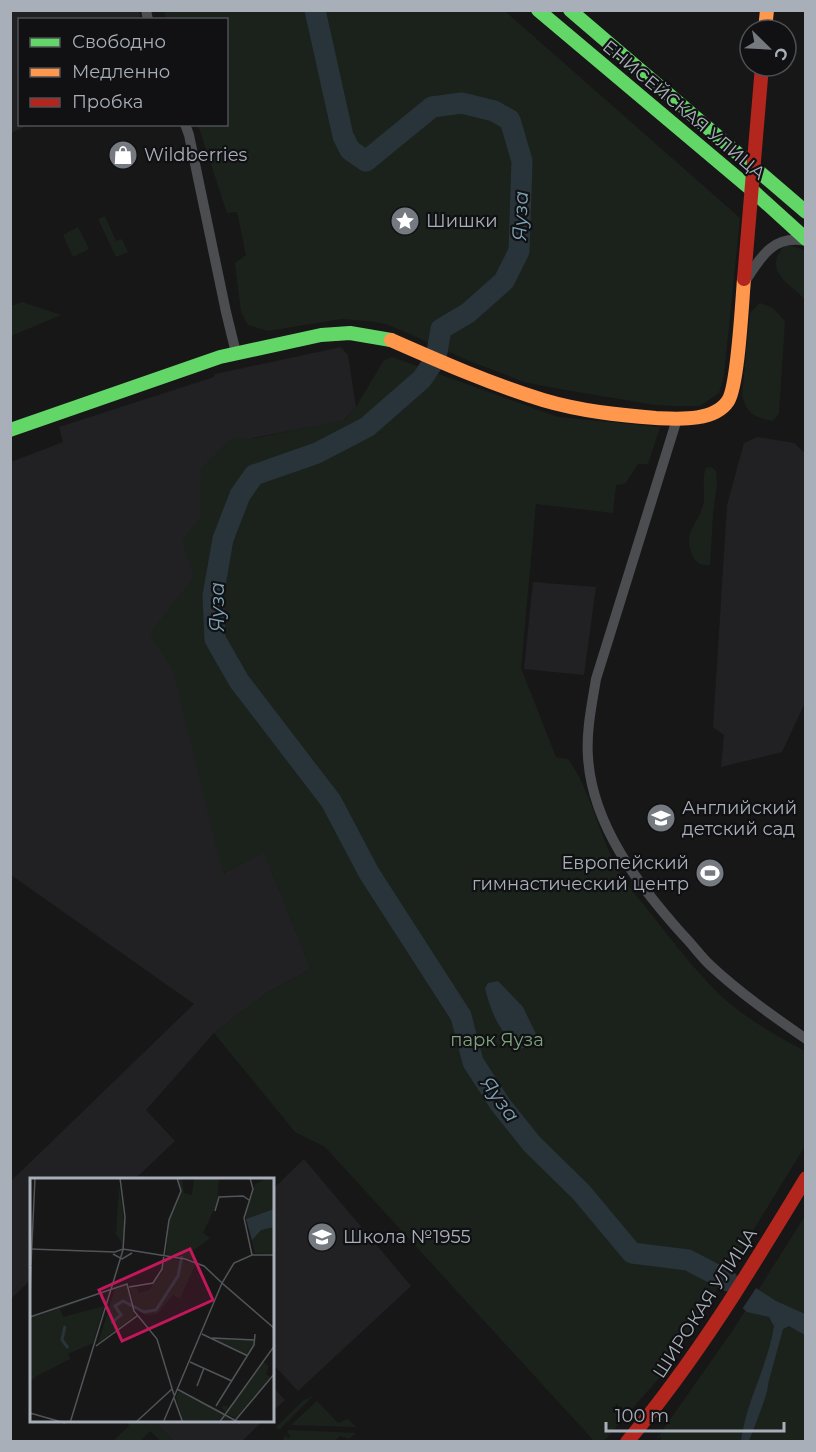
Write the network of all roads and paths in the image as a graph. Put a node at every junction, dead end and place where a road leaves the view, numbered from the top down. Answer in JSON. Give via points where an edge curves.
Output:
{"nodes":[{"id":1,"x":538,"y":10,"type":"edge"},
{"id":2,"x":570,"y":10,"type":"edge"},
{"id":3,"x":761,"y":78,"type":"edge"},
{"id":4,"x":185,"y":126,"type":"edge"},
{"id":5,"x":754,"y":167,"type":"junction"},
{"id":6,"x":776,"y":185,"type":"junction"},
{"id":7,"x":753,"y":191,"type":"junction"},
{"id":8,"x":806,"y":212,"type":"edge"},
{"id":9,"x":806,"y":240,"type":"edge"},
{"id":10,"x":744,"y":283,"type":"junction"},
{"id":11,"x":236,"y":353,"type":"junction"},
{"id":12,"x":677,"y":419,"type":"junction"},
{"id":13,"x":10,"y":430,"type":"edge"},
{"id":14,"x":806,"y":1039,"type":"edge"},
{"id":15,"x":806,"y":1178,"type":"edge"},
{"id":16,"x":627,"y":1442,"type":"edge"}],
"edges":[{"from":1,"to":7,"type":"street","name":"ЕНИСЕЙСКАЯ УЛИЦА"},
{"from":2,"to":5,"type":"street","name":"ЕНИСЕЙСКАЯ УЛИЦА"},
{"from":3,"to":5,"type":"street"},
{"from":4,"to":11,"type":"street"},
{"from":5,"to":6,"type":"street","name":"ЕНИСЕЙСКАЯ УЛИЦА"},
{"from":5,"to":7,"type":"street"},
{"from":6,"to":7,"type":"street","via":[[757,185]]},
{"from":6,"to":8,"type":"street","name":"ЕНИСЕЙСКАЯ УЛИЦА"},
{"from":7,"to":9,"type":"street","name":"ЕНИСЕЙСКАЯ УЛИЦА"},
{"from":7,"to":10,"type":"street"},
{"from":9,"to":10,"type":"street","via":[[773,245]]},
{"from":10,"to":12,"type":"street","via":[[731,394],[722,408],[711,414]]},
{"from":11,"to":12,"type":"street","via":[[331,334],[371,335],[403,344],[515,391],[563,405]]},
{"from":11,"to":13,"type":"street"},
{"from":12,"to":14,"type":"street","via":[[596,679],[589,719],[592,783],[605,825],[633,873],[672,923],[711,966]]},
{"from":15,"to":16,"type":"street","name":"ШИРОКАЯ УЛИЦА","via":[[714,1326]]}]}
